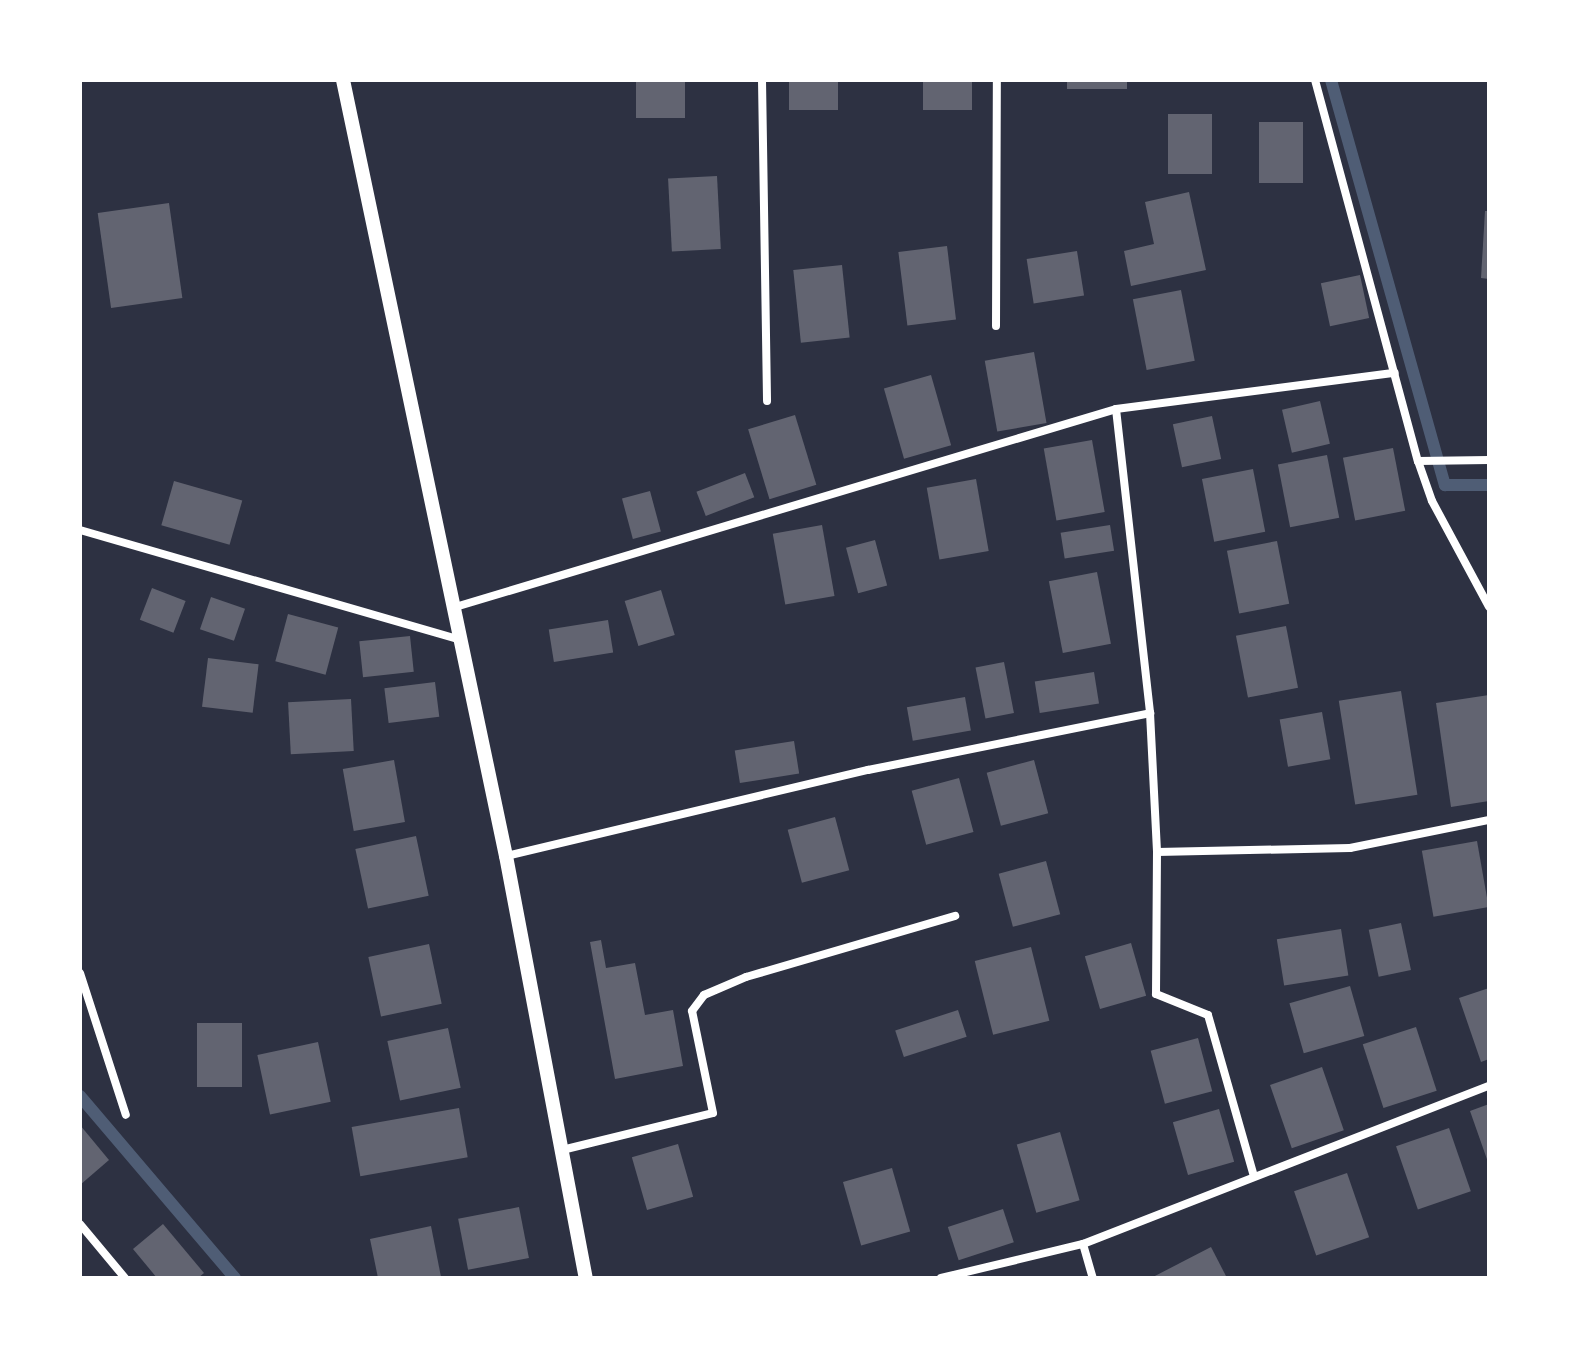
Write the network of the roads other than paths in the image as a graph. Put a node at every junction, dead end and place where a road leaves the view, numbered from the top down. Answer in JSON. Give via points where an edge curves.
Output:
{"nodes":[{"id":1,"x":343,"y":80,"type":"edge"},
{"id":2,"x":762,"y":80,"type":"edge"},
{"id":3,"x":997,"y":80,"type":"edge"},
{"id":4,"x":1315,"y":80,"type":"edge"},
{"id":5,"x":996,"y":326,"type":"dead end"},
{"id":6,"x":1395,"y":373,"type":"junction"},
{"id":7,"x":767,"y":401,"type":"dead end"},
{"id":8,"x":1116,"y":409,"type":"junction"},
{"id":9,"x":1489,"y":460,"type":"edge"},
{"id":10,"x":1418,"y":461,"type":"junction"},
{"id":11,"x":80,"y":530,"type":"edge"},
{"id":12,"x":1489,"y":607,"type":"edge"},
{"id":13,"x":452,"y":608,"type":"junction"},
{"id":14,"x":458,"y":639,"type":"junction"},
{"id":15,"x":1150,"y":713,"type":"junction"},
{"id":16,"x":1489,"y":820,"type":"edge"},
{"id":17,"x":1157,"y":852,"type":"junction"},
{"id":18,"x":506,"y":856,"type":"junction"},
{"id":19,"x":955,"y":916,"type":"dead end"},
{"id":20,"x":80,"y":973,"type":"edge"},
{"id":21,"x":1489,"y":1086,"type":"edge"},
{"id":22,"x":126,"y":1115,"type":"dead end"},
{"id":23,"x":562,"y":1150,"type":"junction"},
{"id":24,"x":1254,"y":1176,"type":"junction"},
{"id":25,"x":80,"y":1224,"type":"edge"},
{"id":26,"x":1083,"y":1244,"type":"junction"},
{"id":27,"x":125,"y":1278,"type":"edge"},
{"id":28,"x":586,"y":1278,"type":"edge"},
{"id":29,"x":941,"y":1278,"type":"edge"},
{"id":30,"x":1093,"y":1278,"type":"edge"}],
"edges":[{"from":1,"to":13,"type":"street"},
{"from":2,"to":7,"type":"street"},
{"from":3,"to":5,"type":"street"},
{"from":4,"to":6,"type":"street"},
{"from":6,"to":8,"type":"street"},
{"from":6,"to":10,"type":"street"},
{"from":8,"to":13,"type":"street"},
{"from":8,"to":15,"type":"street"},
{"from":9,"to":10,"type":"street"},
{"from":10,"to":12,"type":"street","via":[[1432,501]]},
{"from":11,"to":14,"type":"street"},
{"from":13,"to":14,"type":"street"},
{"from":14,"to":18,"type":"street"},
{"from":15,"to":17,"type":"street"},
{"from":15,"to":18,"type":"street","via":[[868,770]]},
{"from":16,"to":17,"type":"street","via":[[1350,848]]},
{"from":17,"to":24,"type":"street","via":[[1156,994],[1208,1015]]},
{"from":18,"to":23,"type":"street"},
{"from":19,"to":23,"type":"street","via":[[746,977],[704,995],[692,1011],[713,1113]]},
{"from":20,"to":22,"type":"street"},
{"from":21,"to":24,"type":"street"},
{"from":23,"to":28,"type":"street"},
{"from":24,"to":26,"type":"street"},
{"from":25,"to":27,"type":"street"},
{"from":26,"to":29,"type":"street"},
{"from":26,"to":30,"type":"street"}]}
